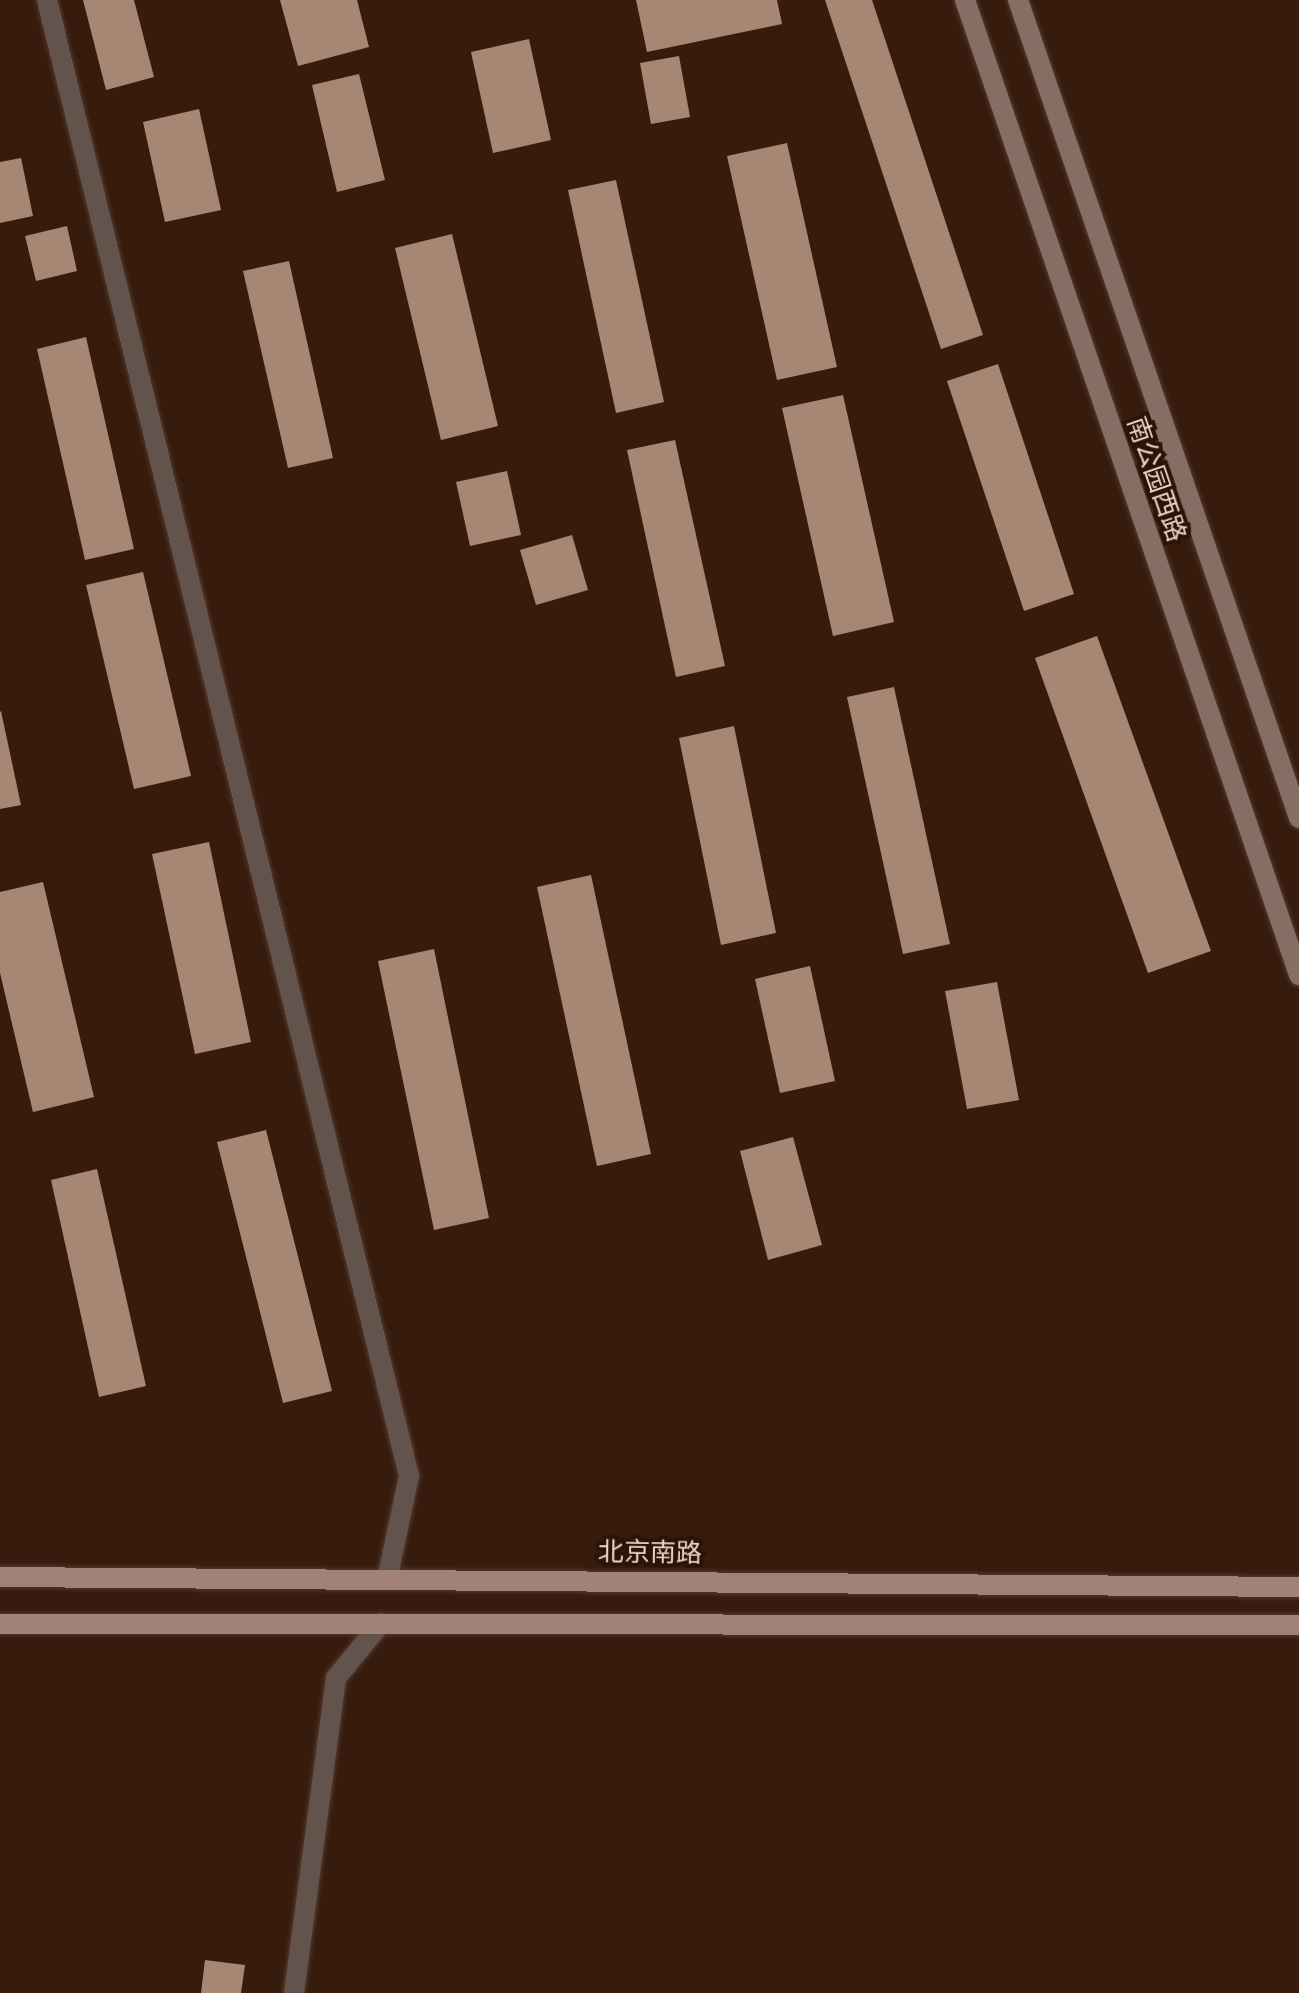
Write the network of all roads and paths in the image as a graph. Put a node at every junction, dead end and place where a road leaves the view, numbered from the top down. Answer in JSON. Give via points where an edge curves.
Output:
{"nodes":[{"id":1,"x":47,"y":0,"type":"edge"},
{"id":2,"x":965,"y":0,"type":"edge"},
{"id":3,"x":1018,"y":0,"type":"edge"},
{"id":4,"x":1299,"y":818,"type":"edge"},
{"id":5,"x":1299,"y":975,"type":"edge"},
{"id":6,"x":388,"y":1575,"type":"junction"},
{"id":7,"x":0,"y":1577,"type":"edge"},
{"id":8,"x":1299,"y":1587,"type":"edge"},
{"id":9,"x":381,"y":1623,"type":"junction"},
{"id":10,"x":0,"y":1624,"type":"edge"},
{"id":11,"x":1299,"y":1625,"type":"edge"},
{"id":12,"x":294,"y":1993,"type":"edge"}],
"edges":[{"from":1,"to":6,"type":"street","via":[[409,1476]]},
{"from":2,"to":5,"type":"main road","name":"南公园西路"},
{"from":3,"to":4,"type":"main road","name":"南公园西路"},
{"from":6,"to":7,"type":"main road","name":"北京南路"},
{"from":6,"to":8,"type":"main road","name":"北京南路"},
{"from":9,"to":10,"type":"main road"},
{"from":9,"to":11,"type":"main road"},
{"from":9,"to":12,"type":"street","via":[[336,1678]]}]}
